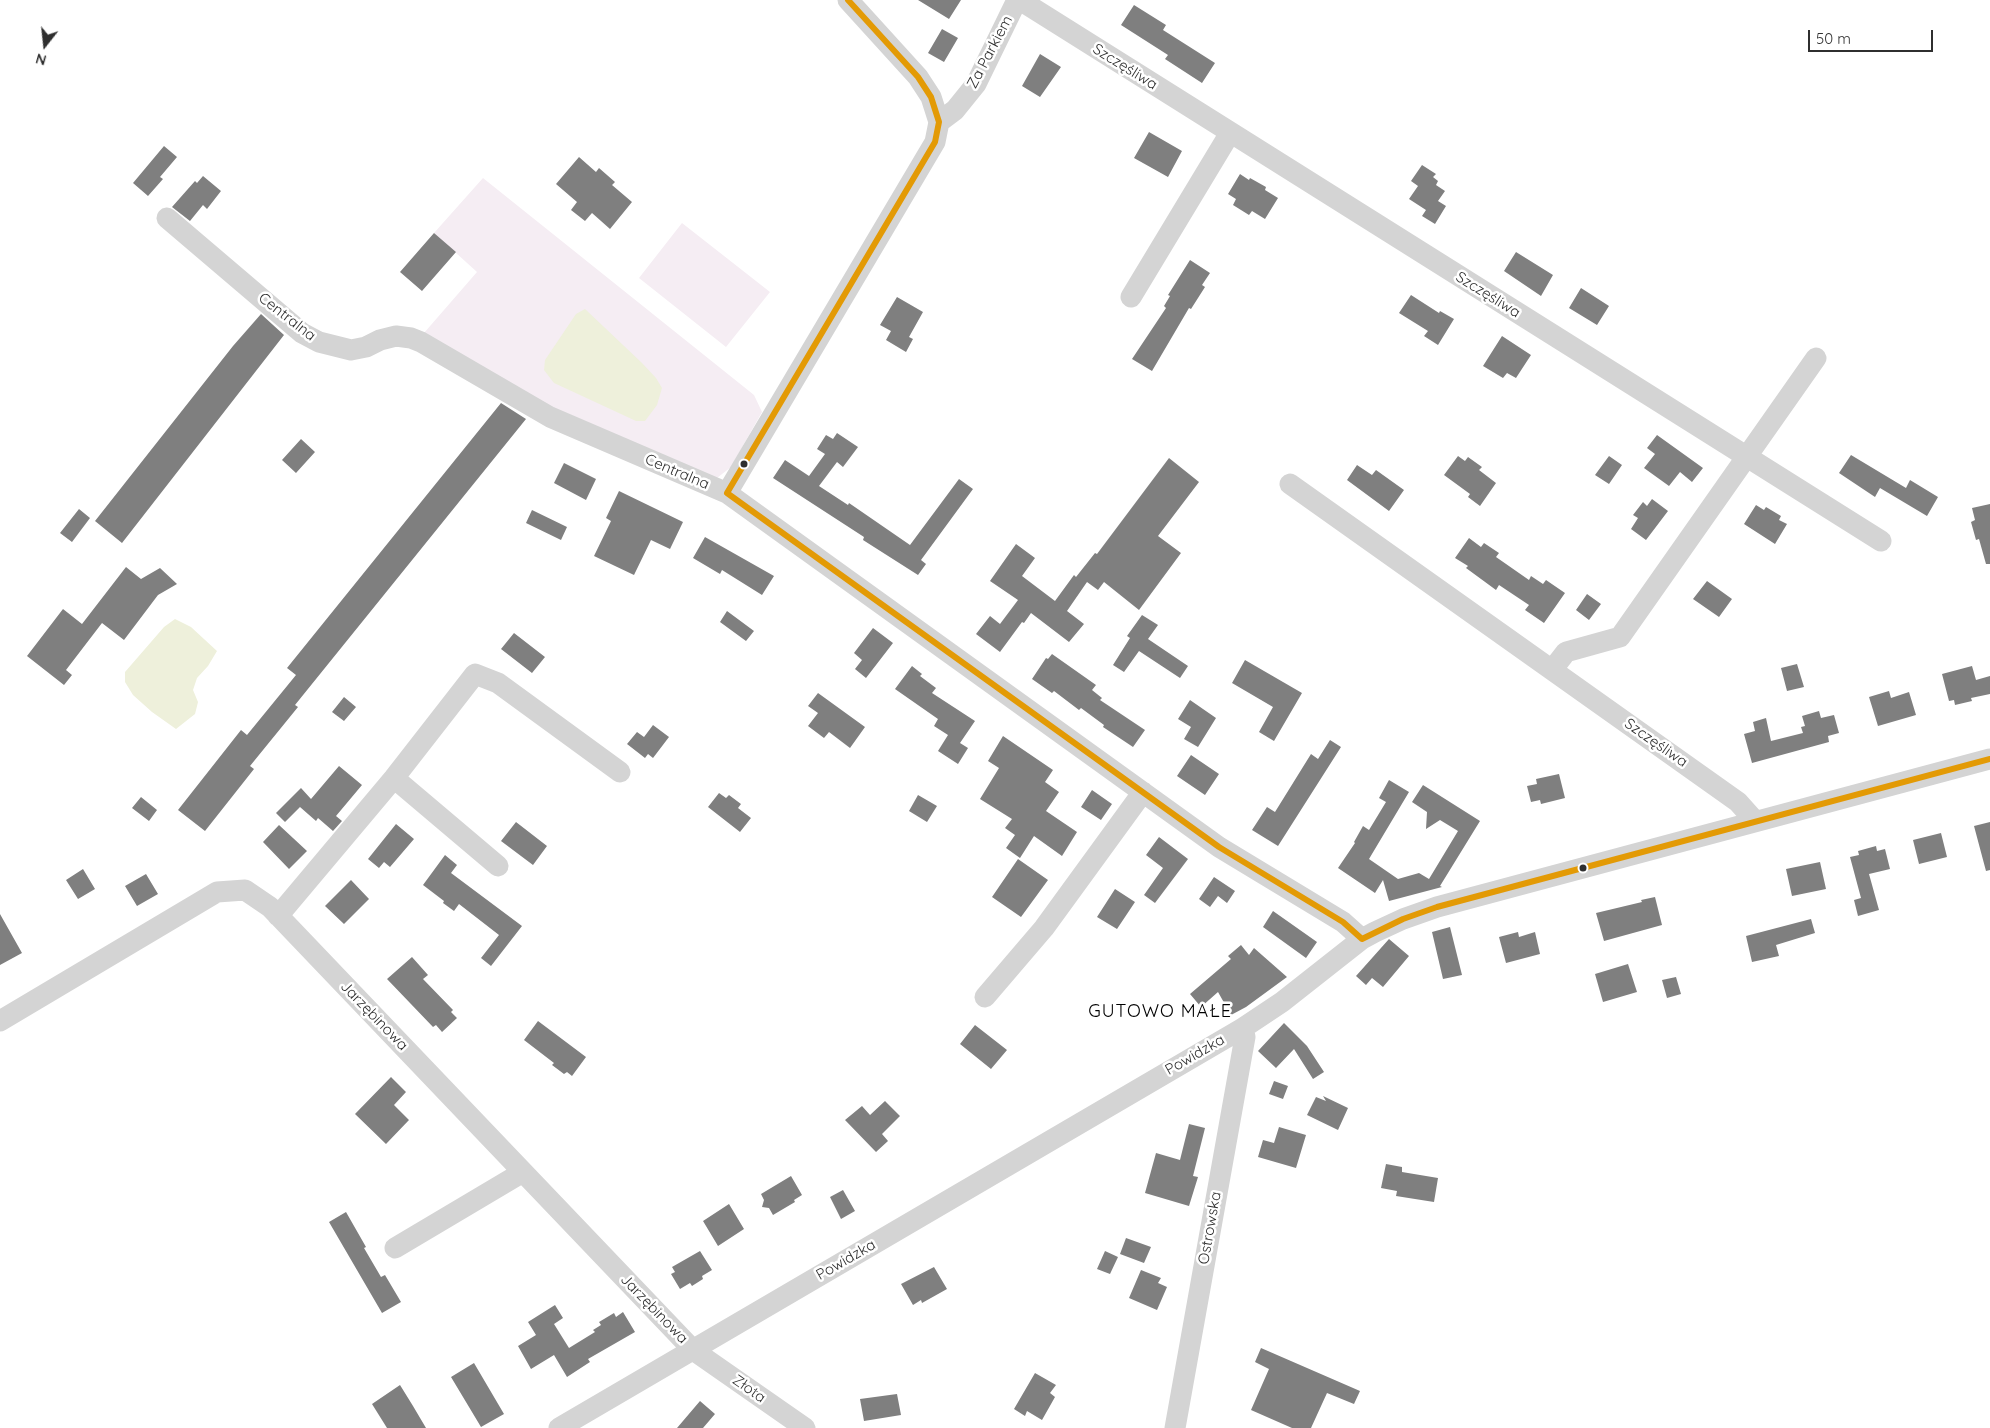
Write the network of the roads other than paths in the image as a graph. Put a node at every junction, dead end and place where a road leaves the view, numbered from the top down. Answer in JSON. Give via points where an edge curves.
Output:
{"nodes":[{"id":1,"x":848,"y":0,"type":"edge"},
{"id":2,"x":1019,"y":0,"type":"edge"},
{"id":3,"x":939,"y":122,"type":"junction"},
{"id":4,"x":1230,"y":134,"type":"junction"},
{"id":5,"x":167,"y":218,"type":"dead end"},
{"id":6,"x":1131,"y":297,"type":"dead end"},
{"id":7,"x":1816,"y":358,"type":"dead end"},
{"id":8,"x":1746,"y":456,"type":"junction"},
{"id":9,"x":1290,"y":484,"type":"dead end"},
{"id":10,"x":727,"y":493,"type":"junction"},
{"id":11,"x":1881,"y":541,"type":"dead end"},
{"id":12,"x":1552,"y":670,"type":"junction"},
{"id":13,"x":1990,"y":759,"type":"edge"},
{"id":14,"x":620,"y":772,"type":"dead end"},
{"id":15,"x":394,"y":778,"type":"junction"},
{"id":16,"x":1143,"y":792,"type":"junction"},
{"id":17,"x":1755,"y":821,"type":"junction"},
{"id":18,"x":498,"y":866,"type":"dead end"},
{"id":19,"x":278,"y":916,"type":"junction"},
{"id":20,"x":1362,"y":939,"type":"junction"},
{"id":21,"x":985,"y":997,"type":"dead end"},
{"id":22,"x":0,"y":1021,"type":"edge"},
{"id":23,"x":1243,"y":1028,"type":"junction"},
{"id":24,"x":523,"y":1172,"type":"junction"},
{"id":25,"x":396,"y":1248,"type":"dead end"},
{"id":26,"x":693,"y":1350,"type":"junction"},
{"id":27,"x":559,"y":1428,"type":"edge"},
{"id":28,"x":805,"y":1428,"type":"edge"},
{"id":29,"x":1175,"y":1428,"type":"edge"}],
"edges":[{"from":1,"to":3,"type":"street","via":[[918,77],[931,97]]},
{"from":2,"to":3,"type":"street","name":"Za Parkiem","via":[[976,84],[955,110]]},
{"from":2,"to":4,"type":"street","name":"Szczęśliwa"},
{"from":3,"to":10,"type":"street","via":[[935,142]]},
{"from":4,"to":6,"type":"street"},
{"from":4,"to":8,"type":"street","name":"Szczęśliwa"},
{"from":5,"to":10,"type":"street","name":"Centralna","via":[[302,332],[319,342],[351,350],[396,336],[412,338],[550,418]]},
{"from":7,"to":8,"type":"street"},
{"from":8,"to":11,"type":"street","name":"Szczęśliwa"},
{"from":8,"to":12,"type":"street","via":[[1620,637],[1566,652]]},
{"from":9,"to":12,"type":"street","name":"Szczęśliwa"},
{"from":10,"to":16,"type":"street","name":"Centralna"},
{"from":12,"to":17,"type":"street","name":"Szczęśliwa","via":[[1738,802]]},
{"from":13,"to":17,"type":"street","name":"Powidzka"},
{"from":14,"to":15,"type":"street","via":[[498,683],[474,674]]},
{"from":15,"to":18,"type":"street"},
{"from":15,"to":19,"type":"street"},
{"from":16,"to":20,"type":"street","name":"Centralna","via":[[1219,847],[1343,922]]},
{"from":16,"to":21,"type":"street","via":[[1044,928]]},
{"from":17,"to":20,"type":"street","name":"Powidzka","via":[[1437,907]]},
{"from":19,"to":22,"type":"street","name":"Jarzębinowa","via":[[245,890],[217,892]]},
{"from":19,"to":24,"type":"street","name":"Jarzębinowa"},
{"from":20,"to":23,"type":"street","name":"Powidzka"},
{"from":23,"to":26,"type":"street","name":"Powidzka"},
{"from":23,"to":29,"type":"street","name":"Ostrowska","via":[[1245,1037]]},
{"from":24,"to":25,"type":"street"},
{"from":24,"to":26,"type":"street","name":"Jarzębinowa"},
{"from":26,"to":27,"type":"street","name":"Powidzka"},
{"from":26,"to":28,"type":"street","name":"Złota"}]}
